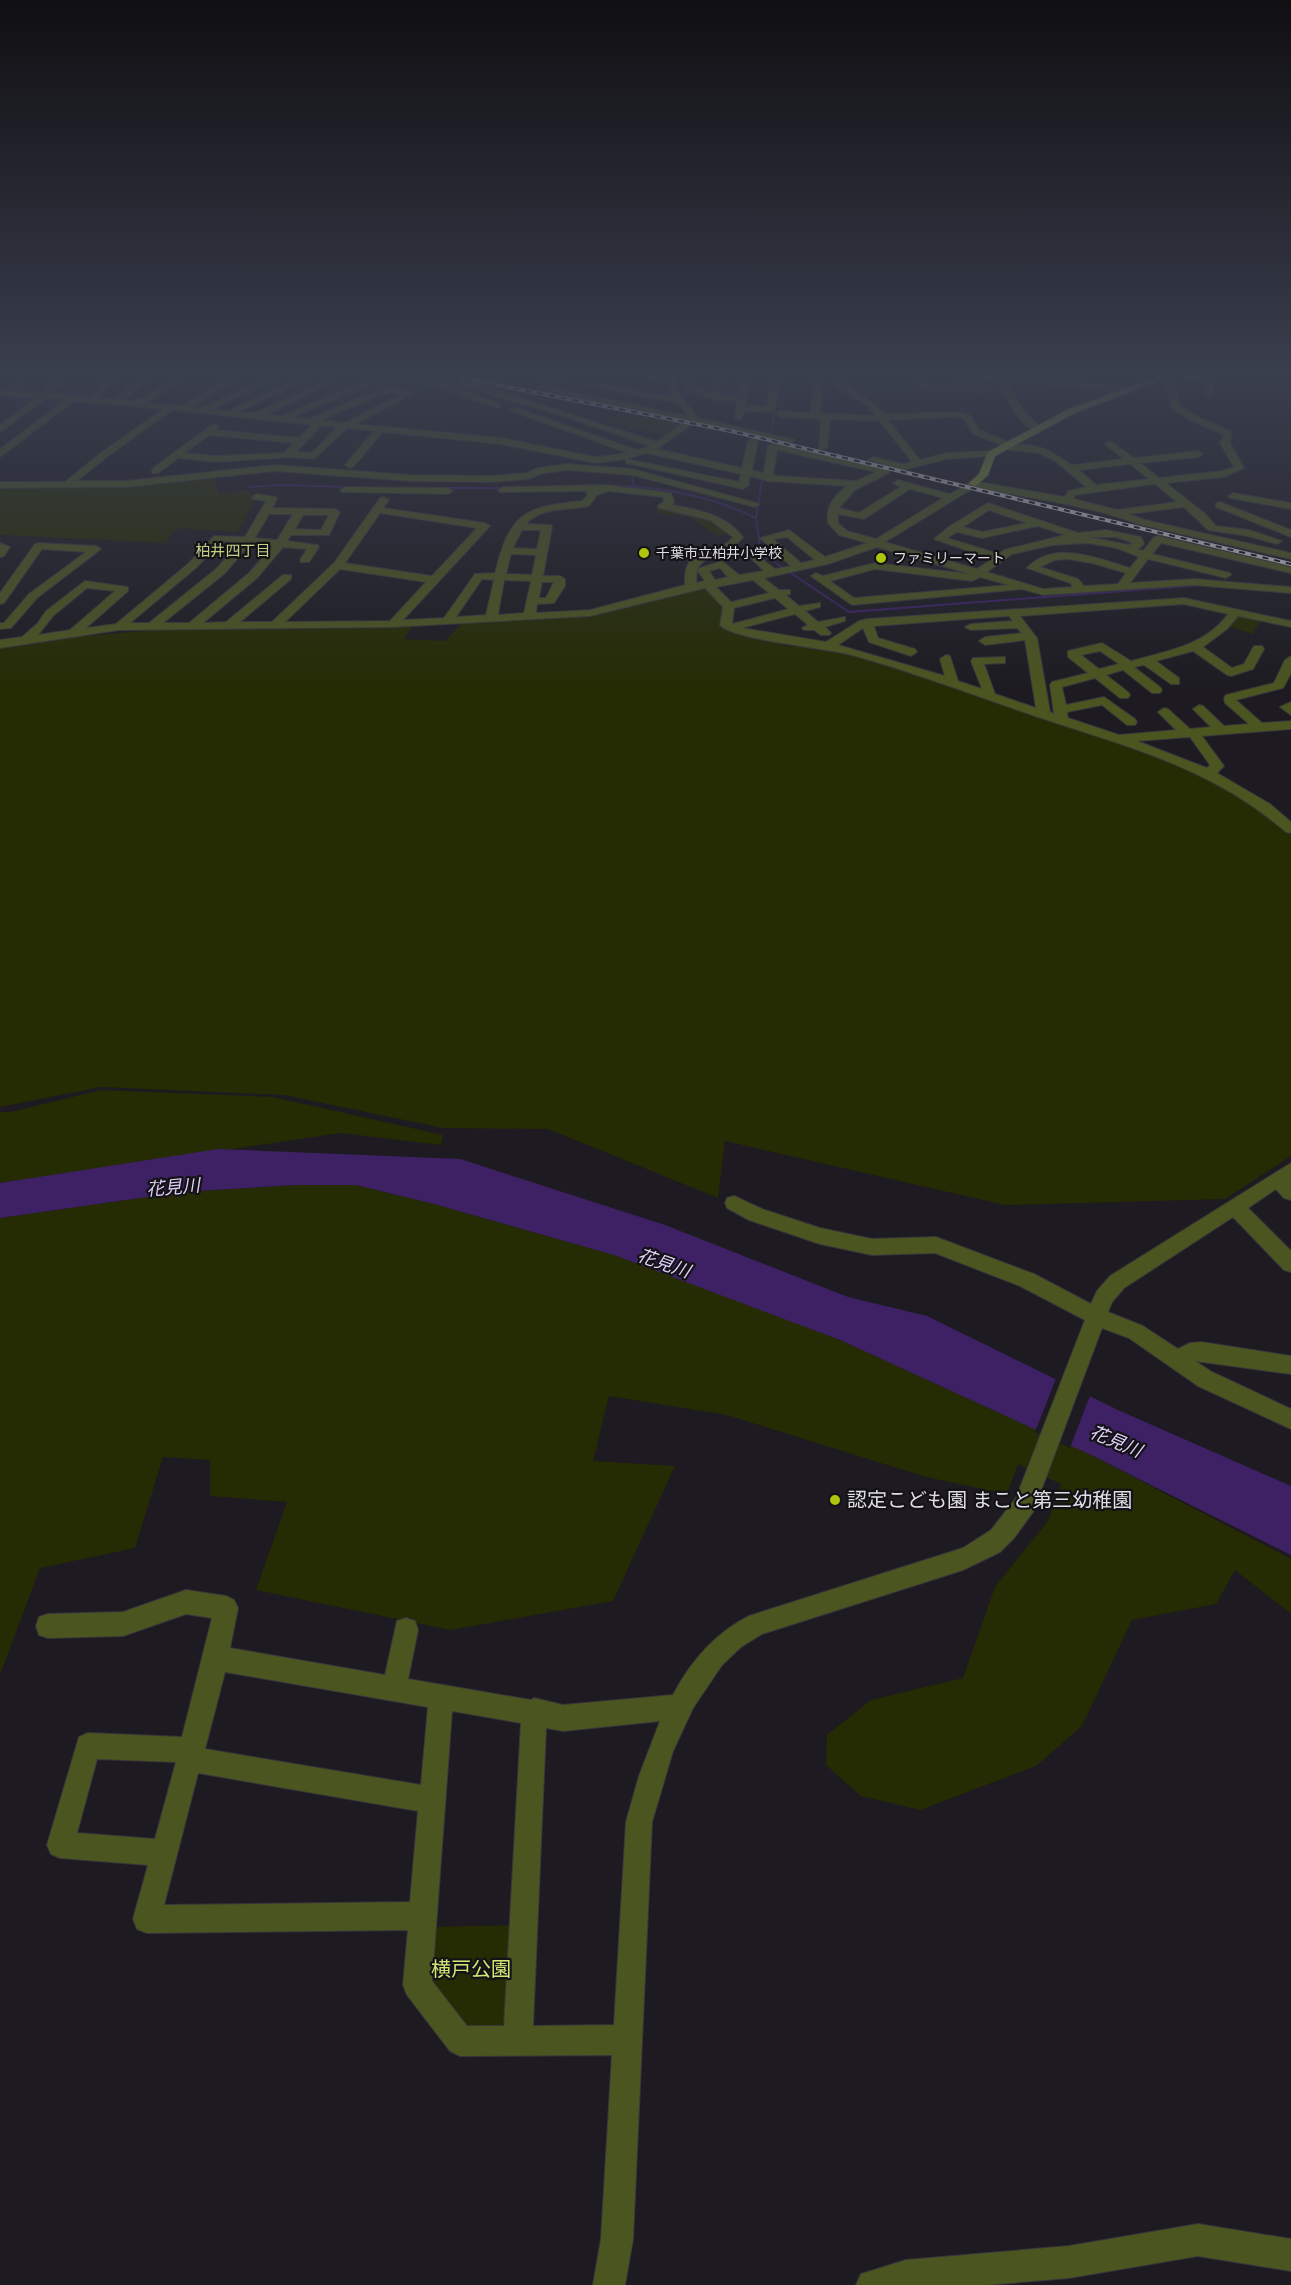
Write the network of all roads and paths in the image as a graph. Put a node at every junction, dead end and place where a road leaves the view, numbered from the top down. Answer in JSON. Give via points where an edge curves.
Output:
{"nodes":[{"id":1,"x":75,"y":479,"type":"edge"},
{"id":2,"x":174,"y":479,"type":"edge"},
{"id":3,"x":436,"y":479,"type":"edge"},
{"id":4,"x":513,"y":479,"type":"edge"},
{"id":5,"x":675,"y":479,"type":"edge"},
{"id":6,"x":706,"y":479,"type":"edge"},
{"id":7,"x":745,"y":479,"type":"edge"},
{"id":8,"x":786,"y":479,"type":"edge"},
{"id":9,"x":870,"y":479,"type":"edge"},
{"id":10,"x":879,"y":479,"type":"edge"},
{"id":11,"x":978,"y":479,"type":"edge"},
{"id":12,"x":1083,"y":479,"type":"edge"},
{"id":13,"x":1154,"y":479,"type":"edge"},
{"id":14,"x":1186,"y":479,"type":"edge"},
{"id":15,"x":1229,"y":479,"type":"edge"},
{"id":16,"x":1158,"y":482,"type":"junction"},
{"id":17,"x":0,"y":484,"type":"edge"},
{"id":18,"x":859,"y":484,"type":"junction"},
{"id":19,"x":973,"y":484,"type":"junction"},
{"id":20,"x":67,"y":485,"type":"junction"},
{"id":21,"x":743,"y":486,"type":"junction"},
{"id":22,"x":908,"y":486,"type":"junction"},
{"id":23,"x":615,"y":488,"type":"junction"},
{"id":24,"x":1094,"y":488,"type":"junction"},
{"id":25,"x":345,"y":490,"type":"dead end"},
{"id":26,"x":463,"y":490,"type":"dead end"},
{"id":27,"x":486,"y":490,"type":"dead end"},
{"id":28,"x":390,"y":491,"type":"junction"},
{"id":29,"x":1233,"y":496,"type":"junction"},
{"id":30,"x":257,"y":497,"type":"dead end"},
{"id":31,"x":950,"y":497,"type":"junction"},
{"id":32,"x":740,"y":500,"type":"junction"},
{"id":33,"x":1069,"y":501,"type":"junction"},
{"id":34,"x":755,"y":504,"type":"dead end"},
{"id":35,"x":1186,"y":504,"type":"junction"},
{"id":36,"x":1220,"y":505,"type":"junction"},
{"id":37,"x":1291,"y":506,"type":"edge"},
{"id":38,"x":377,"y":510,"type":"junction"},
{"id":39,"x":267,"y":511,"type":"junction"},
{"id":40,"x":300,"y":511,"type":"junction"},
{"id":41,"x":1118,"y":513,"type":"junction"},
{"id":42,"x":832,"y":515,"type":"junction"},
{"id":43,"x":1203,"y":518,"type":"junction"},
{"id":44,"x":1260,"y":520,"type":"junction"},
{"id":45,"x":1041,"y":522,"type":"junction"},
{"id":46,"x":1291,"y":522,"type":"edge"},
{"id":47,"x":519,"y":527,"type":"junction"},
{"id":48,"x":954,"y":528,"type":"junction"},
{"id":49,"x":1212,"y":528,"type":"junction"},
{"id":50,"x":1175,"y":529,"type":"junction"},
{"id":51,"x":290,"y":532,"type":"junction"},
{"id":52,"x":1072,"y":534,"type":"junction"},
{"id":53,"x":1291,"y":534,"type":"edge"},
{"id":54,"x":250,"y":541,"type":"junction"},
{"id":55,"x":1053,"y":542,"type":"junction"},
{"id":56,"x":877,"y":543,"type":"junction"},
{"id":57,"x":282,"y":544,"type":"junction"},
{"id":58,"x":1290,"y":545,"type":"edge"},
{"id":59,"x":0,"y":546,"type":"edge"},
{"id":60,"x":1131,"y":548,"type":"junction"},
{"id":61,"x":507,"y":551,"type":"junction"},
{"id":62,"x":542,"y":552,"type":"junction"},
{"id":63,"x":0,"y":554,"type":"edge"},
{"id":64,"x":753,"y":555,"type":"dead end"},
{"id":65,"x":1145,"y":556,"type":"junction"},
{"id":66,"x":1291,"y":556,"type":"edge"},
{"id":67,"x":998,"y":558,"type":"junction"},
{"id":68,"x":304,"y":560,"type":"dead end"},
{"id":69,"x":824,"y":562,"type":"junction"},
{"id":70,"x":1260,"y":563,"type":"junction"},
{"id":71,"x":338,"y":565,"type":"junction"},
{"id":72,"x":1202,"y":569,"type":"junction"},
{"id":73,"x":789,"y":570,"type":"junction"},
{"id":74,"x":1291,"y":570,"type":"edge"},
{"id":75,"x":1133,"y":572,"type":"junction"},
{"id":76,"x":940,"y":574,"type":"junction"},
{"id":77,"x":30,"y":575,"type":"junction"},
{"id":78,"x":181,"y":575,"type":"junction"},
{"id":79,"x":1084,"y":575,"type":"junction"},
{"id":80,"x":60,"y":576,"type":"junction"},
{"id":81,"x":755,"y":576,"type":"junction"},
{"id":82,"x":975,"y":576,"type":"junction"},
{"id":83,"x":501,"y":577,"type":"junction"},
{"id":84,"x":287,"y":578,"type":"dead end"},
{"id":85,"x":537,"y":578,"type":"junction"},
{"id":86,"x":435,"y":580,"type":"junction"},
{"id":87,"x":737,"y":580,"type":"junction"},
{"id":88,"x":821,"y":580,"type":"junction"},
{"id":89,"x":850,"y":581,"type":"junction"},
{"id":90,"x":1194,"y":582,"type":"junction"},
{"id":91,"x":901,"y":583,"type":"junction"},
{"id":92,"x":1249,"y":583,"type":"junction"},
{"id":93,"x":224,"y":585,"type":"junction"},
{"id":94,"x":711,"y":585,"type":"junction"},
{"id":95,"x":1122,"y":586,"type":"junction"},
{"id":96,"x":691,"y":587,"type":"junction"},
{"id":97,"x":1028,"y":588,"type":"junction"},
{"id":98,"x":791,"y":590,"type":"dead end"},
{"id":99,"x":1263,"y":590,"type":"junction"},
{"id":100,"x":1291,"y":590,"type":"edge"},
{"id":101,"x":970,"y":592,"type":"junction"},
{"id":102,"x":840,"y":593,"type":"junction"},
{"id":103,"x":777,"y":594,"type":"junction"},
{"id":104,"x":933,"y":594,"type":"junction"},
{"id":105,"x":532,"y":601,"type":"junction"},
{"id":106,"x":0,"y":602,"type":"edge"},
{"id":107,"x":816,"y":605,"type":"dead end"},
{"id":108,"x":729,"y":606,"type":"junction"},
{"id":109,"x":797,"y":610,"type":"junction"},
{"id":110,"x":1235,"y":611,"type":"junction"},
{"id":111,"x":1011,"y":612,"type":"junction"},
{"id":112,"x":1251,"y":614,"type":"junction"},
{"id":113,"x":529,"y":618,"type":"junction"},
{"id":114,"x":840,"y":619,"type":"dead end"},
{"id":115,"x":491,"y":620,"type":"junction"},
{"id":116,"x":447,"y":622,"type":"junction"},
{"id":117,"x":393,"y":624,"type":"junction"},
{"id":118,"x":1020,"y":624,"type":"junction"},
{"id":119,"x":1291,"y":624,"type":"edge"},
{"id":120,"x":275,"y":625,"type":"junction"},
{"id":121,"x":0,"y":626,"type":"edge"},
{"id":122,"x":192,"y":626,"type":"junction"},
{"id":123,"x":230,"y":626,"type":"junction"},
{"id":124,"x":119,"y":627,"type":"junction"},
{"id":125,"x":151,"y":627,"type":"junction"},
{"id":126,"x":730,"y":628,"type":"junction"},
{"id":127,"x":869,"y":628,"type":"junction"},
{"id":128,"x":821,"y":629,"type":"junction"},
{"id":129,"x":75,"y":632,"type":"junction"},
{"id":130,"x":1029,"y":636,"type":"junction"},
{"id":131,"x":27,"y":639,"type":"junction"},
{"id":132,"x":770,"y":639,"type":"junction"},
{"id":133,"x":985,"y":641,"type":"dead end"},
{"id":134,"x":0,"y":644,"type":"edge"},
{"id":135,"x":828,"y":646,"type":"junction"},
{"id":136,"x":1195,"y":647,"type":"junction"},
{"id":137,"x":1258,"y":649,"type":"dead end"},
{"id":138,"x":911,"y":652,"type":"dead end"},
{"id":139,"x":946,"y":659,"type":"dead end"},
{"id":140,"x":1001,"y":660,"type":"dead end"},
{"id":141,"x":1146,"y":660,"type":"junction"},
{"id":142,"x":1291,"y":660,"type":"edge"},
{"id":143,"x":1127,"y":666,"type":"junction"},
{"id":144,"x":1098,"y":674,"type":"junction"},
{"id":145,"x":1175,"y":681,"type":"dead end"},
{"id":146,"x":953,"y":684,"type":"junction"},
{"id":147,"x":1156,"y":690,"type":"dead end"},
{"id":148,"x":1124,"y":695,"type":"dead end"},
{"id":149,"x":990,"y":696,"type":"junction"},
{"id":150,"x":1291,"y":706,"type":"edge"},
{"id":151,"x":1199,"y":709,"type":"dead end"},
{"id":152,"x":1291,"y":711,"type":"edge"},
{"id":153,"x":1164,"y":712,"type":"dead end"},
{"id":154,"x":1044,"y":715,"type":"junction"},
{"id":155,"x":1061,"y":715,"type":"junction"},
{"id":156,"x":1131,"y":722,"type":"dead end"},
{"id":157,"x":1291,"y":725,"type":"edge"},
{"id":158,"x":1259,"y":727,"type":"junction"},
{"id":159,"x":1221,"y":730,"type":"junction"},
{"id":160,"x":1190,"y":733,"type":"junction"},
{"id":161,"x":1113,"y":739,"type":"junction"},
{"id":162,"x":1208,"y":774,"type":"junction"},
{"id":163,"x":1291,"y":829,"type":"edge"},
{"id":164,"x":1286,"y":1181,"type":"edge"},
{"id":165,"x":734,"y":1203,"type":"dead end"},
{"id":166,"x":1234,"y":1207,"type":"junction"},
{"id":167,"x":1291,"y":1264,"type":"edge"},
{"id":168,"x":1095,"y":1324,"type":"junction"},
{"id":169,"x":1178,"y":1361,"type":"junction"},
{"id":170,"x":1291,"y":1365,"type":"edge"},
{"id":171,"x":1291,"y":1419,"type":"edge"},
{"id":172,"x":48,"y":1626,"type":"dead end"},
{"id":173,"x":406,"y":1630,"type":"dead end"},
{"id":174,"x":216,"y":1658,"type":"junction"},
{"id":175,"x":394,"y":1689,"type":"junction"},
{"id":176,"x":441,"y":1696,"type":"junction"},
{"id":177,"x":680,"y":1707,"type":"junction"},
{"id":178,"x":534,"y":1711,"type":"junction"},
{"id":179,"x":191,"y":1754,"type":"junction"},
{"id":180,"x":433,"y":1800,"type":"junction"},
{"id":181,"x":164,"y":1853,"type":"junction"},
{"id":182,"x":423,"y":1916,"type":"junction"},
{"id":183,"x":626,"y":2040,"type":"junction"},
{"id":184,"x":518,"y":2041,"type":"junction"},
{"id":185,"x":1291,"y":2255,"type":"edge"},
{"id":186,"x":609,"y":2285,"type":"edge"},
{"id":187,"x":872,"y":2285,"type":"edge"}],
"edges":[{"from":1,"to":20,"type":"street"},
{"from":2,"to":20,"type":"street"},
{"from":3,"to":4,"type":"street"},
{"from":5,"to":32,"type":"street"},
{"from":6,"to":21,"type":"street"},
{"from":7,"to":21,"type":"street"},
{"from":8,"to":18,"type":"street"},
{"from":9,"to":18,"type":"street"},
{"from":10,"to":22,"type":"street"},
{"from":11,"to":19,"type":"main road"},
{"from":12,"to":24,"type":"street"},
{"from":13,"to":16,"type":"street"},
{"from":14,"to":16,"type":"street"},
{"from":15,"to":29,"type":"street"},
{"from":16,"to":24,"type":"street"},
{"from":16,"to":35,"type":"street"},
{"from":17,"to":20,"type":"street"},
{"from":18,"to":42,"type":"street","via":[[836,502]]},
{"from":19,"to":31,"type":"street"},
{"from":19,"to":33,"type":"street"},
{"from":21,"to":32,"type":"street"},
{"from":22,"to":31,"type":"street"},
{"from":22,"to":42,"type":"street","via":[[861,517]]},
{"from":23,"to":27,"type":"street"},
{"from":23,"to":47,"type":"street","via":[[591,492],[585,504],[529,514]]},
{"from":23,"to":96,"type":"street","via":[[668,495],[669,502],[663,506],[714,517],[734,531],[737,542],[698,558],[690,572]]},
{"from":24,"to":33,"type":"street","via":[[1074,491]]},
{"from":25,"to":28,"type":"street"},
{"from":26,"to":28,"type":"street"},
{"from":28,"to":38,"type":"street"},
{"from":29,"to":36,"type":"street"},
{"from":29,"to":37,"type":"street"},
{"from":30,"to":39,"type":"street","via":[[272,499]]},
{"from":31,"to":56,"type":"street"},
{"from":32,"to":34,"type":"street"},
{"from":33,"to":41,"type":"street"},
{"from":35,"to":41,"type":"street"},
{"from":35,"to":43,"type":"street"},
{"from":36,"to":43,"type":"street"},
{"from":36,"to":44,"type":"street"},
{"from":38,"to":71,"type":"street"},
{"from":38,"to":86,"type":"street","via":[[485,526]]},
{"from":39,"to":40,"type":"street"},
{"from":39,"to":54,"type":"street"},
{"from":40,"to":51,"type":"street"},
{"from":40,"to":51,"type":"street","via":[[335,512],[325,533]]},
{"from":41,"to":50,"type":"street"},
{"from":42,"to":56,"type":"street","via":[[842,533]]},
{"from":43,"to":49,"type":"street"},
{"from":44,"to":46,"type":"street"},
{"from":44,"to":53,"type":"street"},
{"from":45,"to":48,"type":"street","via":[[982,535]]},
{"from":45,"to":48,"type":"street","via":[[988,506]]},
{"from":45,"to":52,"type":"street"},
{"from":47,"to":61,"type":"street"},
{"from":47,"to":62,"type":"street","via":[[547,527]]},
{"from":48,"to":67,"type":"street","via":[[939,539]]},
{"from":49,"to":50,"type":"street"},
{"from":49,"to":58,"type":"street"},
{"from":50,"to":66,"type":"street"},
{"from":51,"to":57,"type":"street"},
{"from":52,"to":55,"type":"street"},
{"from":52,"to":60,"type":"street","via":[[1115,533],[1139,540]]},
{"from":54,"to":57,"type":"street"},
{"from":54,"to":78,"type":"street","via":[[218,538]]},
{"from":54,"to":93,"type":"street","via":[[225,568]]},
{"from":55,"to":60,"type":"street","via":[[1084,538]]},
{"from":55,"to":67,"type":"street","via":[[1017,549]]},
{"from":56,"to":69,"type":"street"},
{"from":56,"to":82,"type":"street"},
{"from":57,"to":68,"type":"street","via":[[314,547]]},
{"from":57,"to":93,"type":"street","via":[[262,569]]},
{"from":59,"to":63,"type":"street","via":[[5,547]]},
{"from":60,"to":65,"type":"street"},
{"from":61,"to":62,"type":"street"},
{"from":61,"to":83,"type":"street"},
{"from":62,"to":85,"type":"street"},
{"from":64,"to":73,"type":"street"},
{"from":65,"to":70,"type":"street","via":[[1158,539]]},
{"from":65,"to":72,"type":"street"},
{"from":65,"to":75,"type":"street"},
{"from":67,"to":82,"type":"street"},
{"from":69,"to":73,"type":"street"},
{"from":69,"to":73,"type":"street","via":[[789,533],[765,538]]},
{"from":70,"to":74,"type":"street"},
{"from":70,"to":92,"type":"street"},
{"from":71,"to":86,"type":"street"},
{"from":71,"to":120,"type":"street"},
{"from":72,"to":90,"type":"street"},
{"from":72,"to":92,"type":"street"},
{"from":73,"to":81,"type":"street"},
{"from":73,"to":88,"type":"street"},
{"from":75,"to":79,"type":"street"},
{"from":75,"to":95,"type":"street"},
{"from":76,"to":82,"type":"street"},
{"from":76,"to":91,"type":"street"},
{"from":76,"to":104,"type":"street"},
{"from":77,"to":80,"type":"street"},
{"from":77,"to":80,"type":"street","via":[[39,546],[96,549]]},
{"from":77,"to":106,"type":"street"},
{"from":78,"to":93,"type":"street"},
{"from":78,"to":124,"type":"street"},
{"from":79,"to":95,"type":"street"},
{"from":79,"to":97,"type":"street","via":[[1043,592]]},
{"from":80,"to":121,"type":"street","via":[[33,596],[7,626]]},
{"from":81,"to":87,"type":"street"},
{"from":81,"to":103,"type":"street"},
{"from":82,"to":97,"type":"street"},
{"from":82,"to":101,"type":"street"},
{"from":83,"to":85,"type":"street"},
{"from":83,"to":115,"type":"street"},
{"from":83,"to":116,"type":"street","via":[[479,576]]},
{"from":84,"to":123,"type":"street"},
{"from":85,"to":105,"type":"street"},
{"from":85,"to":105,"type":"street","via":[[560,579],[559,586],[550,601]]},
{"from":86,"to":117,"type":"street"},
{"from":87,"to":94,"type":"street"},
{"from":87,"to":94,"type":"street","via":[[722,564],[703,569]]},
{"from":88,"to":89,"type":"street"},
{"from":88,"to":102,"type":"street"},
{"from":89,"to":91,"type":"street","via":[[876,566]]},
{"from":89,"to":102,"type":"street"},
{"from":90,"to":92,"type":"street"},
{"from":90,"to":95,"type":"street"},
{"from":91,"to":102,"type":"street","via":[[852,602]]},
{"from":91,"to":104,"type":"street"},
{"from":92,"to":99,"type":"street"},
{"from":93,"to":122,"type":"street"},
{"from":93,"to":125,"type":"street"},
{"from":94,"to":96,"type":"street"},
{"from":94,"to":108,"type":"street"},
{"from":96,"to":113,"type":"street","via":[[590,613]]},
{"from":97,"to":101,"type":"street"},
{"from":98,"to":103,"type":"street"},
{"from":99,"to":100,"type":"street"},
{"from":99,"to":112,"type":"street"},
{"from":101,"to":104,"type":"street"},
{"from":103,"to":108,"type":"street"},
{"from":103,"to":109,"type":"street"},
{"from":105,"to":113,"type":"street"},
{"from":107,"to":109,"type":"street"},
{"from":108,"to":126,"type":"street","via":[[726,625]]},
{"from":109,"to":126,"type":"street"},
{"from":109,"to":128,"type":"street"},
{"from":110,"to":111,"type":"street","via":[[1184,601]]},
{"from":110,"to":112,"type":"street"},
{"from":110,"to":136,"type":"street","via":[[1231,619]]},
{"from":111,"to":118,"type":"street"},
{"from":111,"to":127,"type":"street"},
{"from":112,"to":119,"type":"street"},
{"from":113,"to":115,"type":"street"},
{"from":114,"to":128,"type":"street"},
{"from":115,"to":116,"type":"street"},
{"from":116,"to":117,"type":"street"},
{"from":117,"to":120,"type":"street"},
{"from":118,"to":127,"type":"street"},
{"from":118,"to":130,"type":"street"},
{"from":120,"to":123,"type":"street"},
{"from":122,"to":123,"type":"street"},
{"from":122,"to":125,"type":"street"},
{"from":124,"to":125,"type":"street"},
{"from":124,"to":129,"type":"street"},
{"from":126,"to":132,"type":"street"},
{"from":127,"to":135,"type":"street"},
{"from":127,"to":138,"type":"street","via":[[873,640]]},
{"from":128,"to":132,"type":"street"},
{"from":129,"to":131,"type":"street"},
{"from":129,"to":131,"type":"street","via":[[123,589],[85,584],[50,613]]},
{"from":130,"to":133,"type":"street"},
{"from":130,"to":154,"type":"street"},
{"from":131,"to":134,"type":"street"},
{"from":132,"to":135,"type":"street"},
{"from":135,"to":146,"type":"street"},
{"from":136,"to":137,"type":"street","via":[[1231,672],[1249,666]]},
{"from":136,"to":141,"type":"street"},
{"from":139,"to":146,"type":"street"},
{"from":140,"to":149,"type":"street","via":[[976,661]]},
{"from":141,"to":143,"type":"street"},
{"from":141,"to":145,"type":"street"},
{"from":142,"to":158,"type":"street","via":[[1279,685],[1229,700]]},
{"from":143,"to":144,"type":"street"},
{"from":143,"to":144,"type":"street","via":[[1102,647],[1072,654]]},
{"from":143,"to":147,"type":"street"},
{"from":144,"to":148,"type":"street"},
{"from":144,"to":155,"type":"street","via":[[1056,685]]},
{"from":146,"to":149,"type":"street"},
{"from":149,"to":154,"type":"street"},
{"from":150,"to":152,"type":"street","via":[[1286,706]]},
{"from":151,"to":159,"type":"street"},
{"from":153,"to":160,"type":"street"},
{"from":154,"to":155,"type":"street"},
{"from":155,"to":156,"type":"street","via":[[1104,701]]},
{"from":155,"to":161,"type":"street"},
{"from":157,"to":158,"type":"street"},
{"from":158,"to":159,"type":"street"},
{"from":159,"to":160,"type":"street"},
{"from":160,"to":161,"type":"street"},
{"from":160,"to":162,"type":"street","via":[[1217,766]]},
{"from":161,"to":162,"type":"street"},
{"from":162,"to":163,"type":"street","via":[[1273,812]]},
{"from":164,"to":166,"type":"street"},
{"from":165,"to":168,"type":"street","via":[[756,1215],[820,1236],[872,1247],[936,1245],[1027,1281]]},
{"from":166,"to":167,"type":"street"},
{"from":166,"to":168,"type":"street","via":[[1117,1282],[1104,1297]]},
{"from":168,"to":169,"type":"street","via":[[1136,1332]]},
{"from":168,"to":177,"type":"street","via":[[1024,1504],[1005,1533],[981,1552],[757,1624],[729,1640],[704,1667]]},
{"from":169,"to":170,"type":"street","via":[[1190,1352],[1201,1351]]},
{"from":169,"to":171,"type":"street","via":[[1205,1379]]},
{"from":172,"to":174,"type":"street","via":[[123,1624],[186,1602],[226,1608]]},
{"from":173,"to":175,"type":"street"},
{"from":174,"to":175,"type":"street"},
{"from":174,"to":179,"type":"street"},
{"from":175,"to":176,"type":"street"},
{"from":176,"to":178,"type":"street"},
{"from":176,"to":180,"type":"street"},
{"from":177,"to":178,"type":"street","via":[[563,1718]]},
{"from":177,"to":183,"type":"street","via":[[644,1795],[639,1822]]},
{"from":178,"to":184,"type":"street"},
{"from":179,"to":180,"type":"street"},
{"from":179,"to":181,"type":"street"},
{"from":179,"to":181,"type":"street","via":[[88,1746],[60,1845]]},
{"from":180,"to":182,"type":"street"},
{"from":181,"to":182,"type":"street","via":[[147,1919]]},
{"from":182,"to":184,"type":"street","via":[[417,1985],[460,2041]]},
{"from":183,"to":184,"type":"street"},
{"from":183,"to":186,"type":"street","via":[[617,2239]]},
{"from":185,"to":187,"type":"street","via":[[1198,2240],[1069,2262],[906,2276]]}]}
